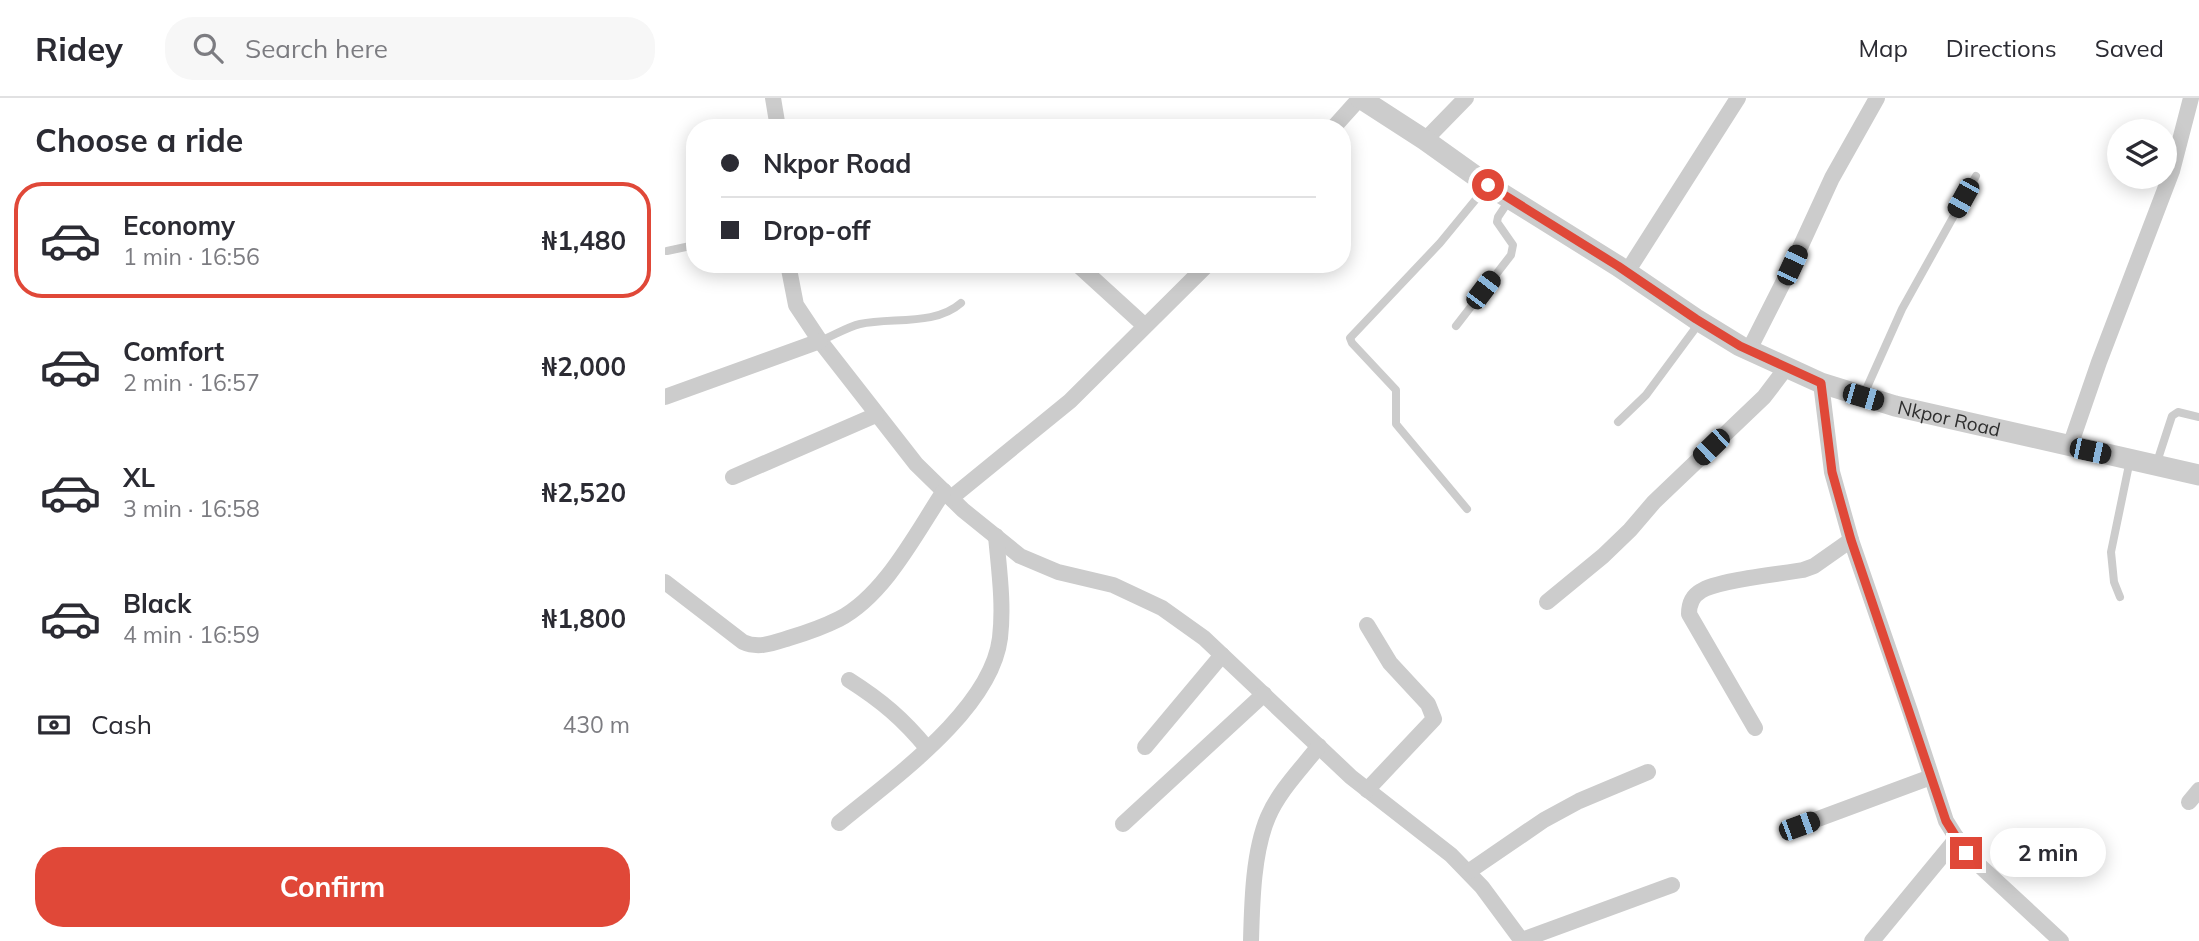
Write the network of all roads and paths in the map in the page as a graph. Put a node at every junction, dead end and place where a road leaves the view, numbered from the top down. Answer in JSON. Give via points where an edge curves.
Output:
{"nodes":[{"id":1,"x":773,"y":98,"type":"edge"},
{"id":2,"x":1467,"y":98,"type":"edge"},
{"id":3,"x":1738,"y":98,"type":"edge"},
{"id":4,"x":1877,"y":98,"type":"edge"},
{"id":5,"x":2191,"y":98,"type":"edge"},
{"id":6,"x":1366,"y":100,"type":"edge"},
{"id":7,"x":776,"y":119,"type":"edge"},
{"id":8,"x":1344,"y":119,"type":"edge"},
{"id":9,"x":1426,"y":140,"type":"junction"},
{"id":10,"x":1976,"y":176,"type":"dead end"},
{"id":11,"x":1488,"y":185,"type":"junction"},
{"id":12,"x":1510,"y":199,"type":"junction"},
{"id":13,"x":686,"y":247,"type":"edge"},
{"id":14,"x":667,"y":251,"type":"dead end"},
{"id":15,"x":1627,"y":272,"type":"junction"},
{"id":16,"x":790,"y":273,"type":"edge"},
{"id":17,"x":1086,"y":273,"type":"edge"},
{"id":18,"x":1199,"y":273,"type":"edge"},
{"id":19,"x":961,"y":303,"type":"dead end"},
{"id":20,"x":1700,"y":322,"type":"junction"},
{"id":21,"x":1145,"y":326,"type":"junction"},
{"id":22,"x":1456,"y":326,"type":"dead end"},
{"id":23,"x":820,"y":341,"type":"junction"},
{"id":24,"x":1749,"y":350,"type":"junction"},
{"id":25,"x":1786,"y":368,"type":"junction"},
{"id":26,"x":1821,"y":383,"type":"junction"},
{"id":27,"x":665,"y":397,"type":"edge"},
{"id":28,"x":1863,"y":397,"type":"junction"},
{"id":29,"x":876,"y":415,"type":"junction"},
{"id":30,"x":2199,"y":417,"type":"edge"},
{"id":31,"x":1618,"y":422,"type":"dead end"},
{"id":32,"x":2070,"y":446,"type":"junction"},
{"id":33,"x":2131,"y":460,"type":"junction"},
{"id":34,"x":2156,"y":465,"type":"junction"},
{"id":35,"x":2199,"y":475,"type":"edge"},
{"id":36,"x":733,"y":477,"type":"dead end"},
{"id":37,"x":947,"y":495,"type":"junction"},
{"id":38,"x":1467,"y":509,"type":"dead end"},
{"id":39,"x":996,"y":536,"type":"junction"},
{"id":40,"x":1851,"y":540,"type":"junction"},
{"id":41,"x":665,"y":582,"type":"edge"},
{"id":42,"x":2120,"y":597,"type":"dead end"},
{"id":43,"x":1547,"y":602,"type":"dead end"},
{"id":44,"x":1367,"y":625,"type":"dead end"},
{"id":45,"x":1222,"y":655,"type":"junction"},
{"id":46,"x":849,"y":681,"type":"dead end"},
{"id":47,"x":1264,"y":694,"type":"junction"},
{"id":48,"x":1755,"y":728,"type":"dead end"},
{"id":49,"x":1318,"y":746,"type":"junction"},
{"id":50,"x":1145,"y":747,"type":"dead end"},
{"id":51,"x":927,"y":748,"type":"junction"},
{"id":52,"x":1649,"y":772,"type":"dead end"},
{"id":53,"x":1931,"y":777,"type":"junction"},
{"id":54,"x":1367,"y":790,"type":"junction"},
{"id":55,"x":839,"y":823,"type":"dead end"},
{"id":56,"x":1123,"y":824,"type":"dead end"},
{"id":57,"x":1799,"y":826,"type":"dead end"},
{"id":58,"x":1957,"y":838,"type":"junction"},
{"id":59,"x":1468,"y":872,"type":"junction"},
{"id":60,"x":1672,"y":885,"type":"dead end"},
{"id":61,"x":1251,"y":941,"type":"edge"},
{"id":62,"x":1522,"y":941,"type":"edge"},
{"id":63,"x":1872,"y":941,"type":"edge"},
{"id":64,"x":2061,"y":941,"type":"edge"}],
"edges":[{"from":1,"to":7,"type":"street"},
{"from":2,"to":9,"type":"street"},
{"from":3,"to":15,"type":"street"},
{"from":4,"to":24,"type":"street","via":[[1832,178]]},
{"from":5,"to":32,"type":"street","via":[[2172,171]]},
{"from":6,"to":8,"type":"street"},
{"from":6,"to":9,"type":"street","name":"Nkpor Road"},
{"from":9,"to":11,"type":"street","name":"Nkpor Road"},
{"from":10,"to":28,"type":"lane","via":[[1902,309]]},
{"from":11,"to":12,"type":"street","name":"Nkpor Road"},
{"from":11,"to":38,"type":"lane","via":[[1350,340],[1396,390],[1396,424]]},
{"from":12,"to":15,"type":"street","name":"Nkpor Road"},
{"from":12,"to":22,"type":"lane","via":[[1497,222],[1513,245],[1511,254]]},
{"from":13,"to":14,"type":"lane"},
{"from":15,"to":20,"type":"street","name":"Nkpor Road"},
{"from":16,"to":23,"type":"street","via":[[796,305]]},
{"from":17,"to":21,"type":"street"},
{"from":18,"to":21,"type":"street"},
{"from":19,"to":23,"type":"lane","via":[[940,314],[859,324]]},
{"from":20,"to":24,"type":"street","name":"Nkpor Road"},
{"from":20,"to":31,"type":"lane","via":[[1646,395]]},
{"from":21,"to":37,"type":"street","via":[[1070,401]]},
{"from":23,"to":27,"type":"street"},
{"from":23,"to":29,"type":"street"},
{"from":24,"to":25,"type":"street","name":"Nkpor Road"},
{"from":25,"to":26,"type":"street","name":"Nkpor Road"},
{"from":25,"to":43,"type":"street","via":[[1764,397],[1630,530]]},
{"from":26,"to":28,"type":"street","name":"Nkpor Road"},
{"from":26,"to":40,"type":"street","via":[[1832,472]]},
{"from":28,"to":32,"type":"street","name":"Nkpor Road"},
{"from":29,"to":36,"type":"street"},
{"from":29,"to":37,"type":"street"},
{"from":30,"to":34,"type":"lane","via":[[2178,412],[2172,416]]},
{"from":32,"to":33,"type":"street","name":"Nkpor Road"},
{"from":33,"to":34,"type":"street","name":"Nkpor Road"},
{"from":33,"to":42,"type":"lane","via":[[2111,552]]},
{"from":34,"to":35,"type":"street","name":"Nkpor Road"},
{"from":37,"to":39,"type":"street"},
{"from":37,"to":41,"type":"street","via":[[874,592],[841,618],[803,634],[752,646]]},
{"from":39,"to":45,"type":"street","via":[[1020,556],[1058,572],[1113,585],[1162,608]]},
{"from":39,"to":51,"type":"street","via":[[1002,598],[1000,640],[989,673],[966,709]]},
{"from":40,"to":48,"type":"street","via":[[1814,566],[1714,585],[1693,598],[1689,614]]},
{"from":40,"to":53,"type":"street"},
{"from":44,"to":54,"type":"street","via":[[1434,719]]},
{"from":45,"to":47,"type":"street"},
{"from":45,"to":50,"type":"street"},
{"from":46,"to":51,"type":"street","via":[[879,699]]},
{"from":47,"to":49,"type":"street"},
{"from":47,"to":56,"type":"street"},
{"from":49,"to":54,"type":"street"},
{"from":49,"to":61,"type":"street","via":[[1268,818]]},
{"from":51,"to":55,"type":"street"},
{"from":52,"to":59,"type":"street","via":[[1567,807]]},
{"from":53,"to":57,"type":"street"},
{"from":53,"to":58,"type":"street"},
{"from":54,"to":59,"type":"street"},
{"from":58,"to":63,"type":"street"},
{"from":58,"to":64,"type":"street","via":[[1966,853]]},
{"from":59,"to":62,"type":"street"},
{"from":60,"to":62,"type":"street"}]}
